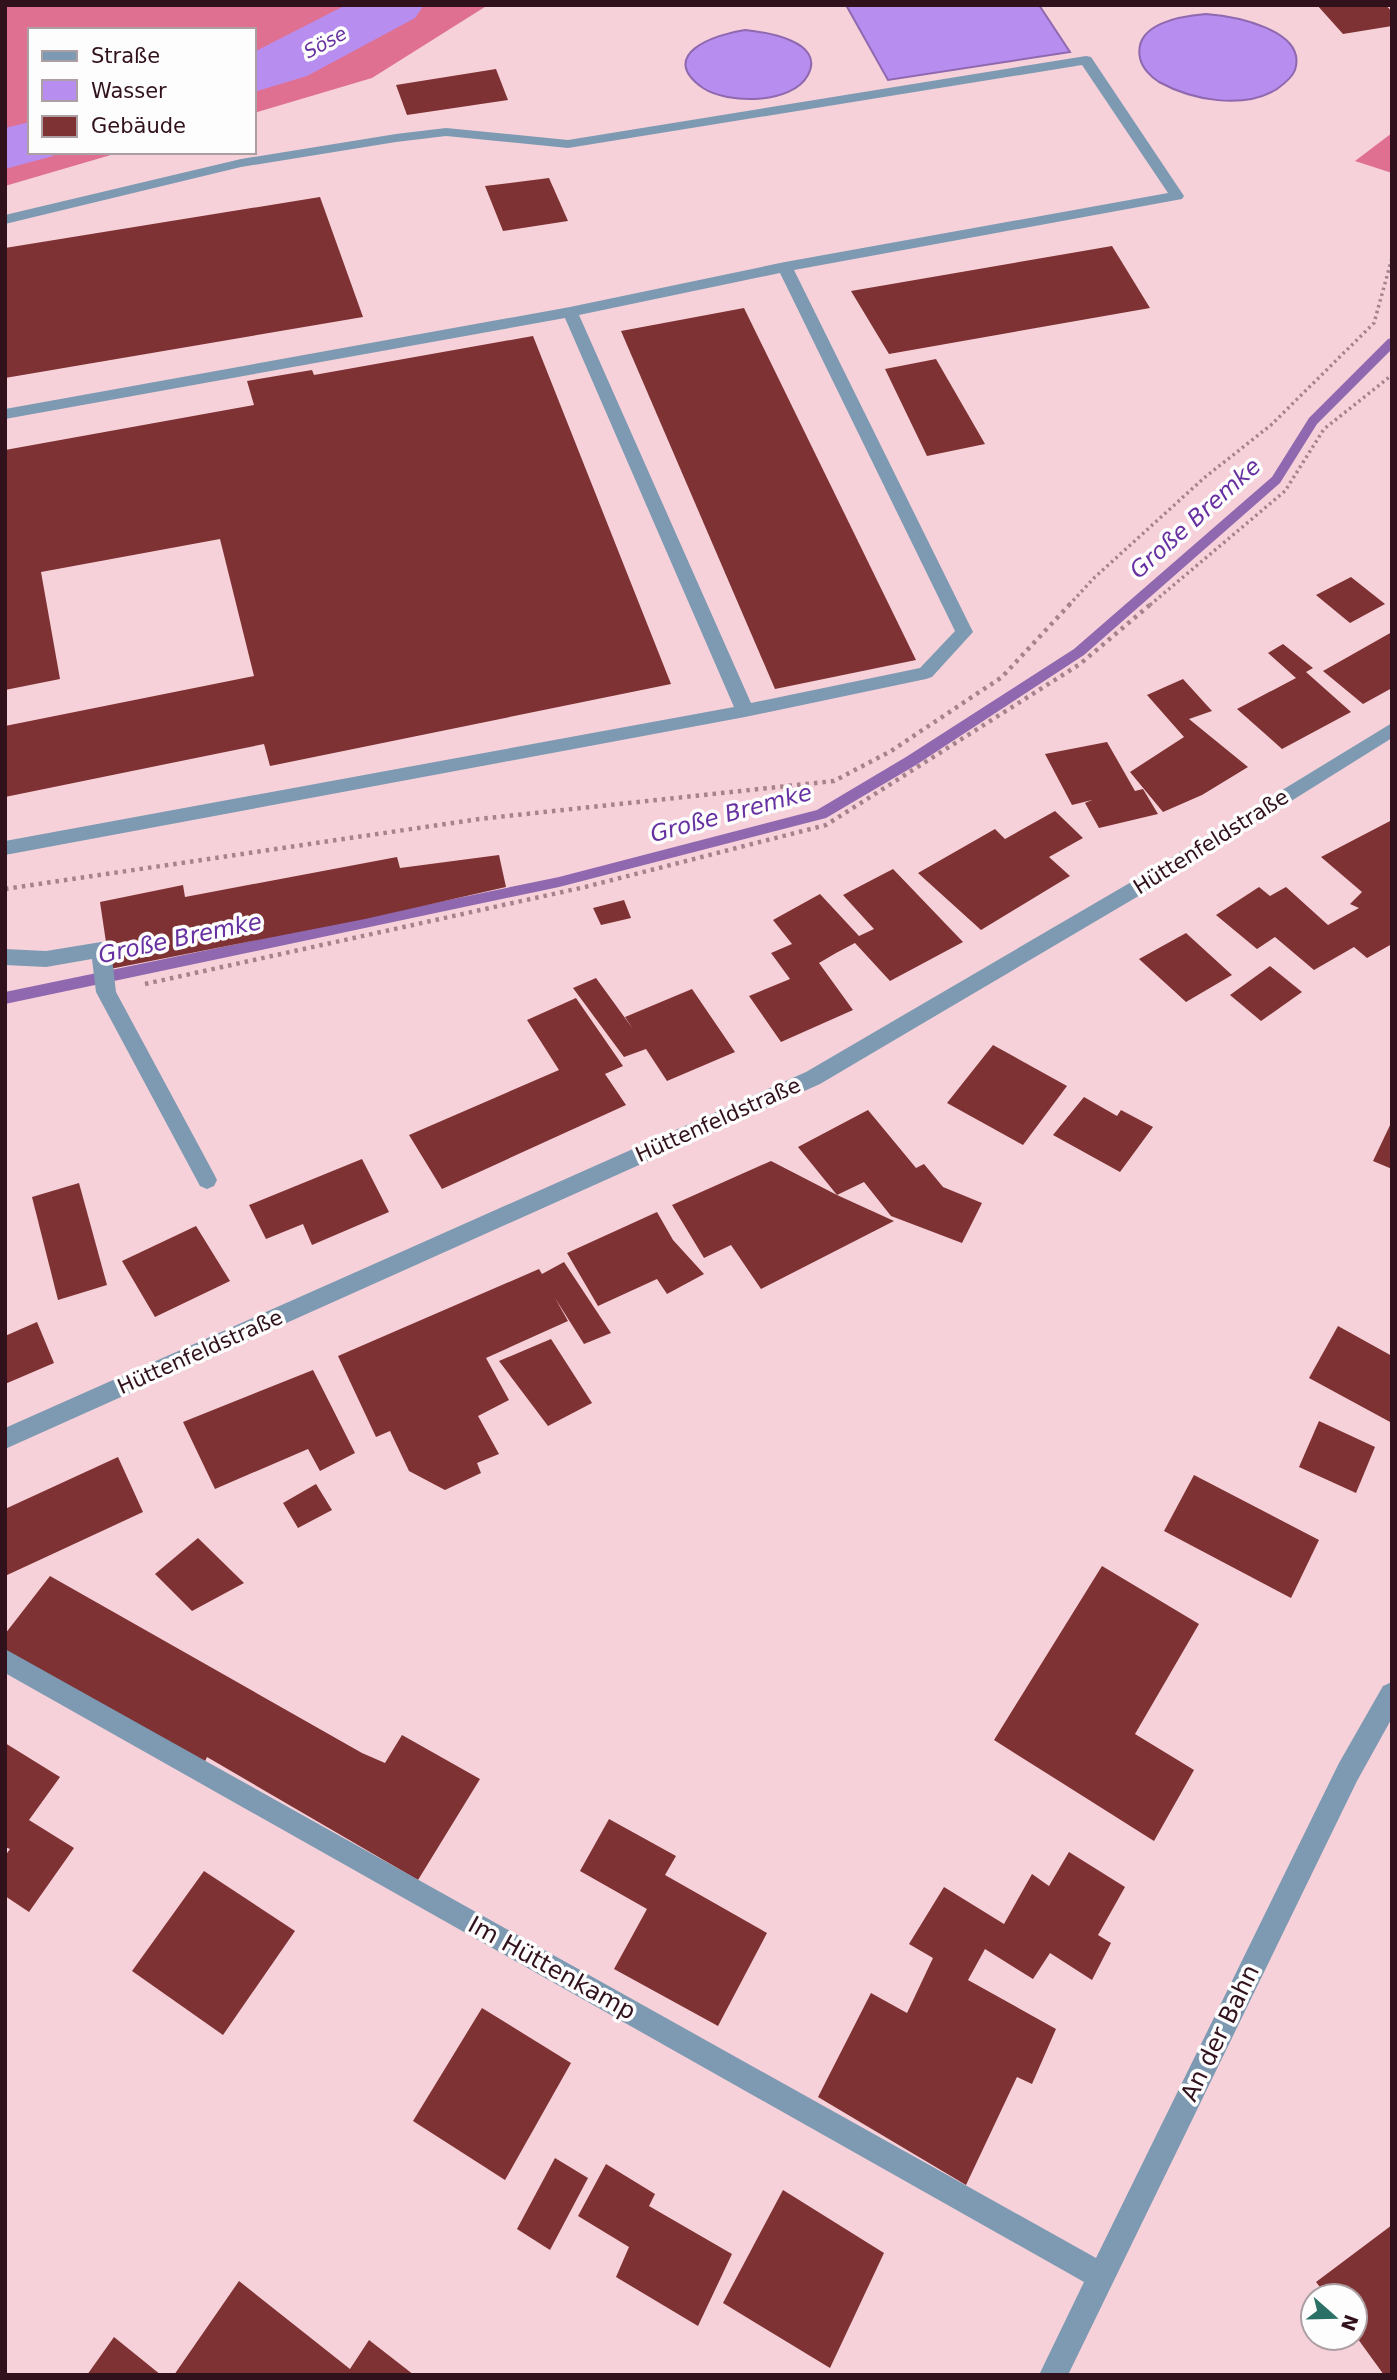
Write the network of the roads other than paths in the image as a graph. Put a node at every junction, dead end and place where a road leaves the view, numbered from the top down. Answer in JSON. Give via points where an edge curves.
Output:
{"nodes":[{"id":1,"x":5,"y":220,"type":"edge"},
{"id":2,"x":785,"y":267,"type":"junction"},
{"id":3,"x":570,"y":312,"type":"junction"},
{"id":4,"x":5,"y":414,"type":"edge"},
{"id":5,"x":744,"y":710,"type":"junction"},
{"id":6,"x":1392,"y":729,"type":"edge"},
{"id":7,"x":5,"y":848,"type":"edge"},
{"id":8,"x":5,"y":957,"type":"edge"},
{"id":9,"x":207,"y":1180,"type":"dead end"},
{"id":10,"x":5,"y":1439,"type":"edge"},
{"id":11,"x":5,"y":1660,"type":"edge"},
{"id":12,"x":1392,"y":1694,"type":"edge"},
{"id":13,"x":1100,"y":2276,"type":"junction"},
{"id":14,"x":1053,"y":2375,"type":"edge"}],
"edges":[{"from":1,"to":2,"type":"street","via":[[241,163],[396,138],[446,132],[568,144],[1086,60],[1177,196]]},
{"from":2,"to":3,"type":"street"},
{"from":2,"to":5,"type":"street","via":[[964,632],[926,673]]},
{"from":3,"to":4,"type":"street"},
{"from":3,"to":5,"type":"street"},
{"from":5,"to":7,"type":"street"},
{"from":6,"to":10,"type":"street","name":"Hüttenfeldstraße","via":[[1140,886],[813,1078]]},
{"from":8,"to":9,"type":"street","via":[[46,959],[101,950],[106,992]]},
{"from":11,"to":13,"type":"street","name":"Im Hüttenkamp"},
{"from":12,"to":13,"type":"street","name":"An der Bahn"},
{"from":13,"to":14,"type":"street","name":"An der Bahn"}]}
